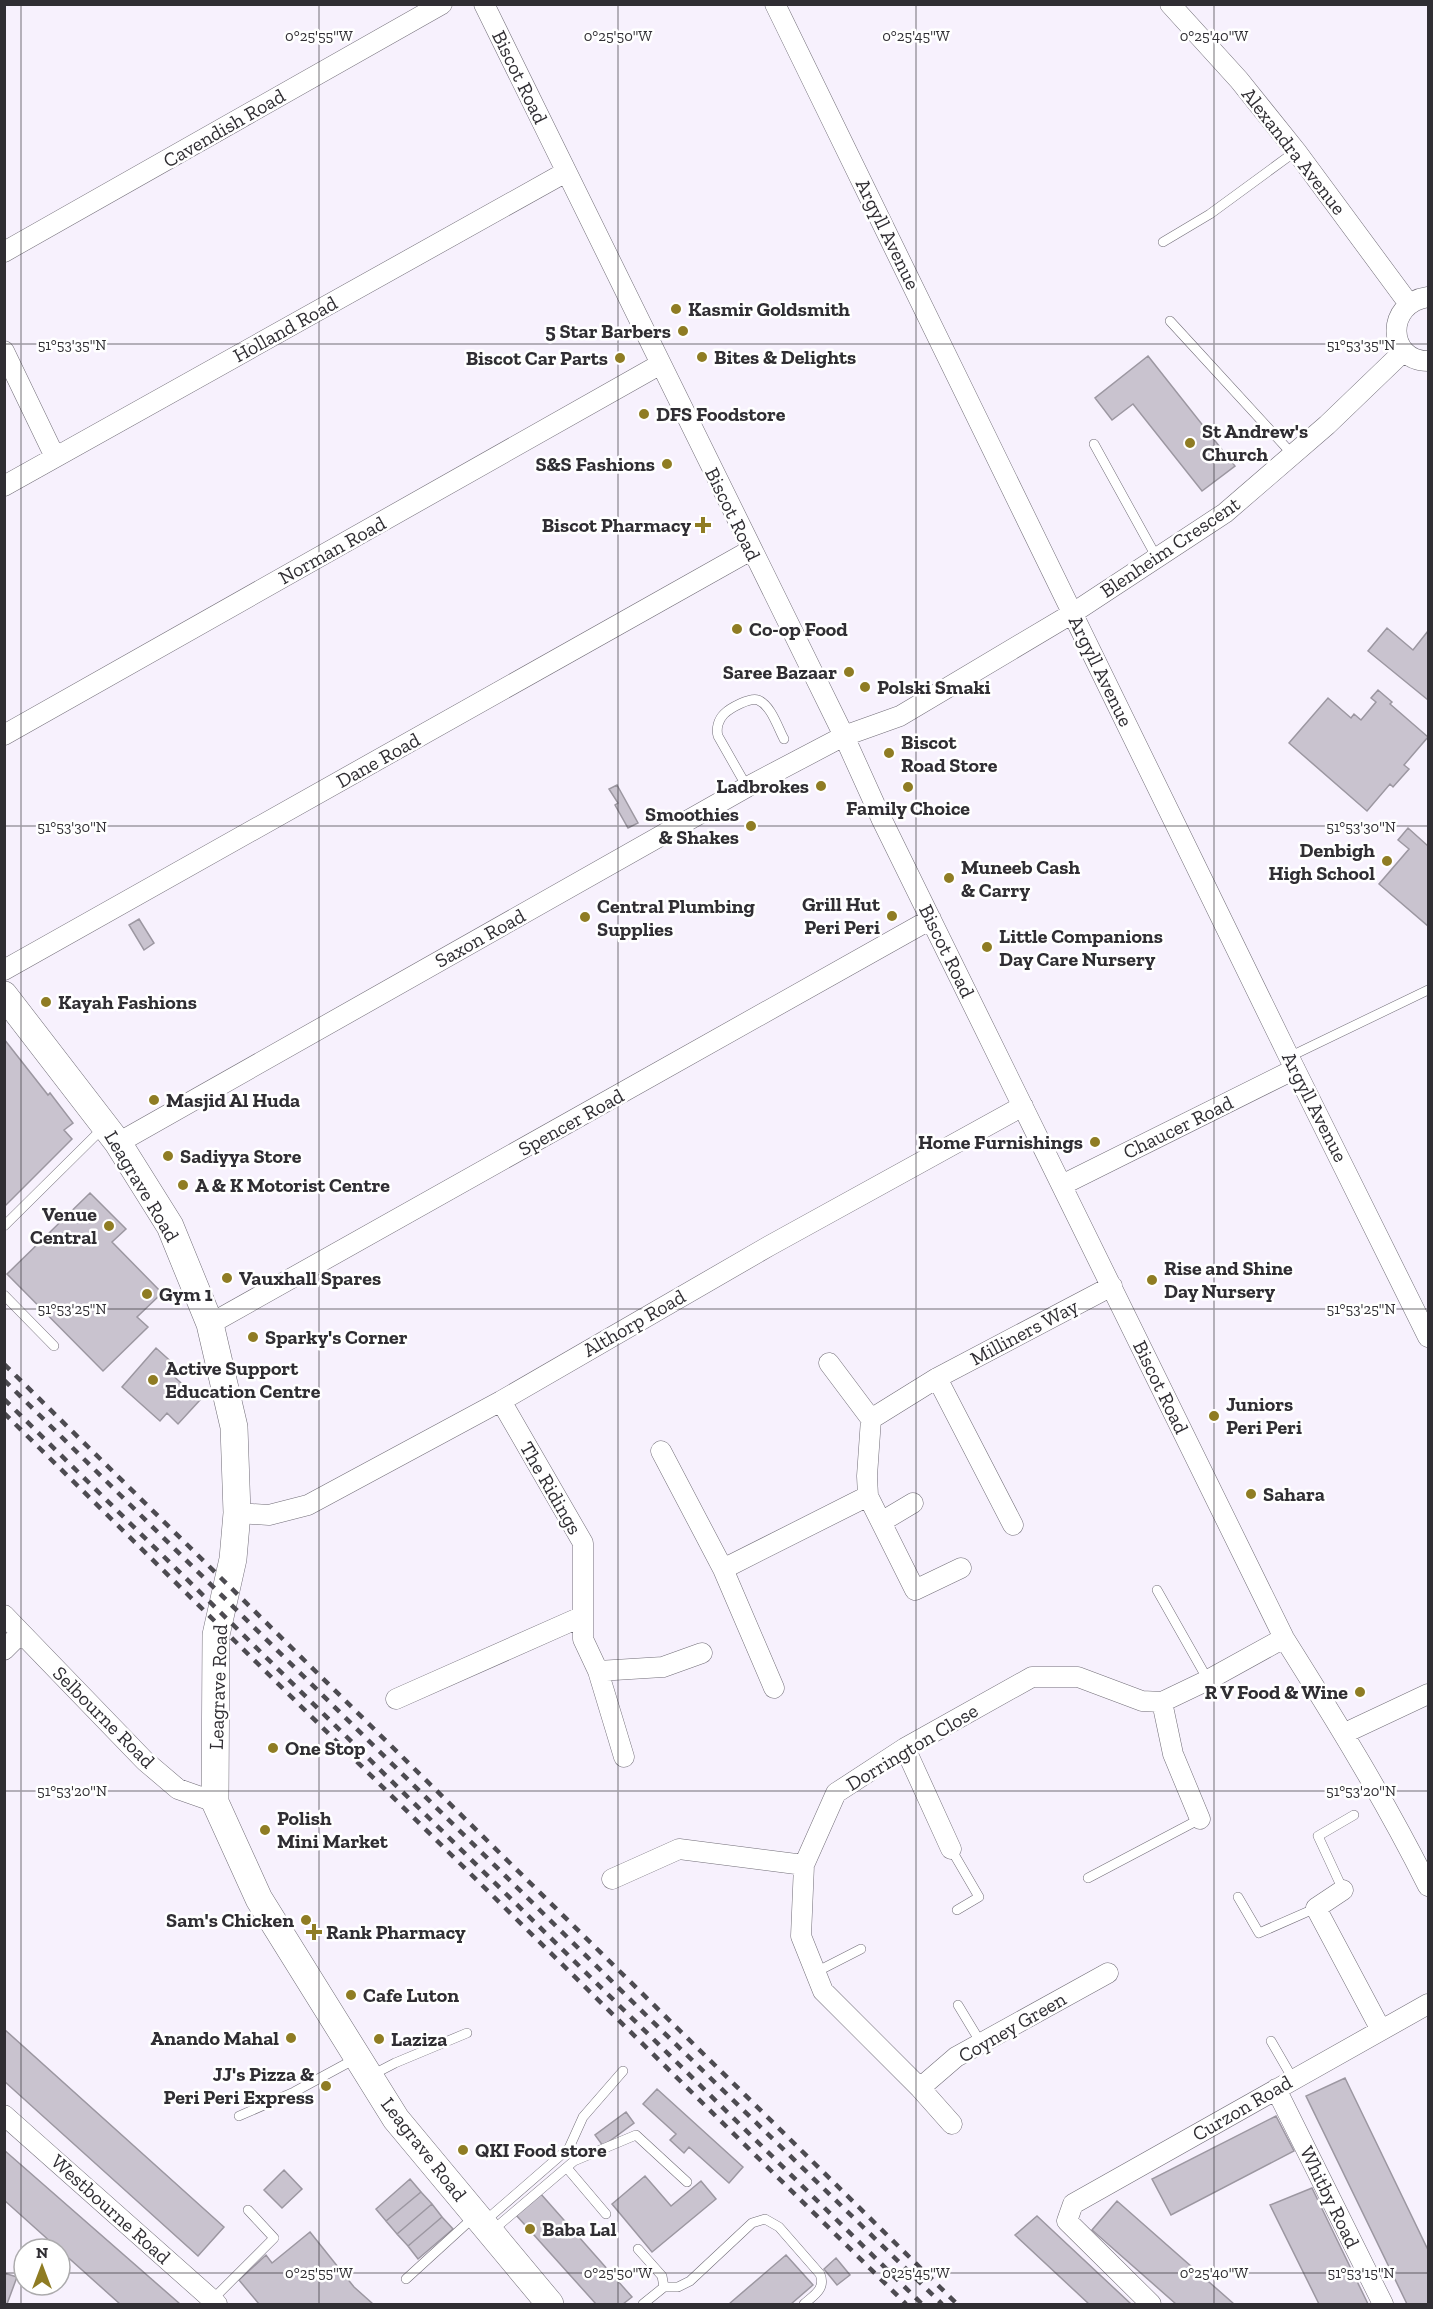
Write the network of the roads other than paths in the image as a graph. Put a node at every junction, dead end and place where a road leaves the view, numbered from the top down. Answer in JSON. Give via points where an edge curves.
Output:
{"nodes":[{"id":1,"x":442,"y":4,"type":"edge"},
{"id":2,"x":484,"y":4,"type":"edge"},
{"id":3,"x":774,"y":4,"type":"edge"},
{"id":4,"x":1170,"y":4,"type":"edge"},
{"id":5,"x":1296,"y":151,"type":"junction"},
{"id":6,"x":566,"y":172,"type":"junction"},
{"id":7,"x":1163,"y":242,"type":"dead end"},
{"id":8,"x":4,"y":252,"type":"edge"},
{"id":9,"x":1428,"y":297,"type":"edge"},
{"id":10,"x":1409,"y":304,"type":"junction"},
{"id":11,"x":1170,"y":321,"type":"dead end"},
{"id":12,"x":4,"y":351,"type":"edge"},
{"id":13,"x":1404,"y":351,"type":"junction"},
{"id":14,"x":1428,"y":361,"type":"edge"},
{"id":15,"x":659,"y":365,"type":"junction"},
{"id":16,"x":1094,"y":444,"type":"dead end"},
{"id":17,"x":1293,"y":455,"type":"junction"},
{"id":18,"x":55,"y":457,"type":"junction"},
{"id":19,"x":4,"y":486,"type":"edge"},
{"id":20,"x":751,"y":550,"type":"junction"},
{"id":21,"x":1157,"y":558,"type":"junction"},
{"id":22,"x":1073,"y":613,"type":"junction"},
{"id":23,"x":4,"y":735,"type":"edge"},
{"id":24,"x":844,"y":736,"type":"junction"},
{"id":25,"x":784,"y":739,"type":"dead end"},
{"id":26,"x":747,"y":787,"type":"junction"},
{"id":27,"x":931,"y":919,"type":"junction"},
{"id":28,"x":4,"y":970,"type":"edge"},
{"id":29,"x":1428,"y":990,"type":"edge"},
{"id":30,"x":4,"y":995,"type":"edge"},
{"id":31,"x":1292,"y":1063,"type":"junction"},
{"id":32,"x":1023,"y":1106,"type":"junction"},
{"id":33,"x":112,"y":1134,"type":"junction"},
{"id":34,"x":1062,"y":1185,"type":"junction"},
{"id":35,"x":4,"y":1226,"type":"edge"},
{"id":36,"x":1112,"y":1286,"type":"junction"},
{"id":37,"x":4,"y":1295,"type":"edge"},
{"id":38,"x":210,"y":1324,"type":"junction"},
{"id":39,"x":1428,"y":1337,"type":"edge"},
{"id":40,"x":54,"y":1346,"type":"dead end"},
{"id":41,"x":829,"y":1363,"type":"dead end"},
{"id":42,"x":937,"y":1378,"type":"junction"},
{"id":43,"x":501,"y":1401,"type":"junction"},
{"id":44,"x":871,"y":1419,"type":"junction"},
{"id":45,"x":661,"y":1450,"type":"dead end"},
{"id":46,"x":868,"y":1496,"type":"junction"},
{"id":47,"x":913,"y":1503,"type":"dead end"},
{"id":48,"x":237,"y":1513,"type":"junction"},
{"id":49,"x":881,"y":1522,"type":"junction"},
{"id":50,"x":1013,"y":1525,"type":"dead end"},
{"id":51,"x":961,"y":1568,"type":"dead end"},
{"id":52,"x":723,"y":1569,"type":"junction"},
{"id":53,"x":1157,"y":1590,"type":"dead end"},
{"id":54,"x":4,"y":1615,"type":"edge"},
{"id":55,"x":583,"y":1617,"type":"junction"},
{"id":56,"x":21,"y":1633,"type":"junction"},
{"id":57,"x":1284,"y":1638,"type":"junction"},
{"id":58,"x":4,"y":1650,"type":"edge"},
{"id":59,"x":702,"y":1653,"type":"dead end"},
{"id":60,"x":598,"y":1671,"type":"junction"},
{"id":61,"x":1208,"y":1680,"type":"junction"},
{"id":62,"x":774,"y":1688,"type":"dead end"},
{"id":63,"x":1428,"y":1694,"type":"edge"},
{"id":64,"x":396,"y":1699,"type":"dead end"},
{"id":65,"x":1162,"y":1702,"type":"junction"},
{"id":66,"x":1344,"y":1734,"type":"junction"},
{"id":67,"x":905,"y":1748,"type":"junction"},
{"id":68,"x":624,"y":1757,"type":"dead end"},
{"id":69,"x":215,"y":1802,"type":"junction"},
{"id":70,"x":1354,"y":1815,"type":"dead end"},
{"id":71,"x":1200,"y":1819,"type":"joint"},
{"id":72,"x":951,"y":1849,"type":"joint"},
{"id":73,"x":804,"y":1865,"type":"junction"},
{"id":74,"x":1088,"y":1878,"type":"dead end"},
{"id":75,"x":612,"y":1879,"type":"dead end"},
{"id":76,"x":1428,"y":1886,"type":"edge"},
{"id":77,"x":1343,"y":1890,"type":"joint"},
{"id":78,"x":1238,"y":1897,"type":"dead end"},
{"id":79,"x":1316,"y":1908,"type":"junction"},
{"id":80,"x":957,"y":1910,"type":"dead end"},
{"id":81,"x":861,"y":1949,"type":"dead end"},
{"id":82,"x":816,"y":1972,"type":"junction"},
{"id":83,"x":1108,"y":1973,"type":"dead end"},
{"id":84,"x":1428,"y":2004,"type":"edge"},
{"id":85,"x":958,"y":2005,"type":"dead end"},
{"id":86,"x":1381,"y":2030,"type":"junction"},
{"id":87,"x":466,"y":2033,"type":"dead end"},
{"id":88,"x":1271,"y":2042,"type":"dead end"},
{"id":89,"x":981,"y":2043,"type":"junction"},
{"id":90,"x":364,"y":2067,"type":"junction"},
{"id":91,"x":623,"y":2071,"type":"dead end"},
{"id":92,"x":1285,"y":2084,"type":"junction"},
{"id":93,"x":920,"y":2088,"type":"junction"},
{"id":94,"x":4,"y":2115,"type":"edge"},
{"id":95,"x":239,"y":2116,"type":"dead end"},
{"id":96,"x":952,"y":2124,"type":"dead end"},
{"id":97,"x":567,"y":2168,"type":"junction"},
{"id":98,"x":687,"y":2182,"type":"dead end"},
{"id":99,"x":248,"y":2210,"type":"dead end"},
{"id":100,"x":606,"y":2214,"type":"dead end"},
{"id":101,"x":484,"y":2223,"type":"junction"},
{"id":102,"x":638,"y":2249,"type":"dead end"},
{"id":103,"x":406,"y":2279,"type":"dead end"},
{"id":104,"x":664,"y":2287,"type":"junction"},
{"id":105,"x":214,"y":2302,"type":"edge"},
{"id":106,"x":550,"y":2304,"type":"edge"},
{"id":107,"x":643,"y":2304,"type":"edge"},
{"id":108,"x":804,"y":2304,"type":"edge"},
{"id":109,"x":1151,"y":2304,"type":"edge"},
{"id":110,"x":1383,"y":2304,"type":"edge"}],
"edges":[{"from":1,"to":8,"type":"street","name":"Cavendish Road"},
{"from":2,"to":6,"type":"street","name":"Biscot Road"},
{"from":3,"to":22,"type":"street","name":"Argyll Avenue"},
{"from":4,"to":5,"type":"street","name":"Alexandra Avenue"},
{"from":5,"to":7,"type":"lane","via":[[1210,214]]},
{"from":5,"to":10,"type":"street","name":"Alexandra Avenue"},
{"from":6,"to":15,"type":"street","name":"Biscot Road"},
{"from":6,"to":18,"type":"street","name":"Holland Road"},
{"from":9,"to":10,"type":"street"},
{"from":10,"to":13,"type":"street","via":[[1396,332]]},
{"from":11,"to":17,"type":"lane"},
{"from":12,"to":18,"type":"street"},
{"from":13,"to":14,"type":"street"},
{"from":13,"to":17,"type":"street","name":"Blenheim Crescent"},
{"from":15,"to":20,"type":"street","name":"Biscot Road"},
{"from":15,"to":23,"type":"street","name":"Norman Road"},
{"from":16,"to":21,"type":"lane"},
{"from":17,"to":21,"type":"street","name":"Blenheim Crescent","via":[[1225,513]]},
{"from":18,"to":19,"type":"street","name":"Holland Road"},
{"from":20,"to":24,"type":"street","name":"Biscot Road"},
{"from":20,"to":28,"type":"street","name":"Dane Road"},
{"from":21,"to":22,"type":"street","name":"Blenheim Crescent"},
{"from":22,"to":24,"type":"street","name":"Blenheim Crescent","via":[[900,716]]},
{"from":22,"to":31,"type":"street","name":"Argyll Avenue"},
{"from":24,"to":26,"type":"street","name":"Saxon Road"},
{"from":24,"to":27,"type":"street","name":"Biscot Road"},
{"from":25,"to":26,"type":"lane","via":[[759,700],[724,714],[718,736]]},
{"from":26,"to":33,"type":"street","name":"Saxon Road"},
{"from":27,"to":32,"type":"street","name":"Biscot Road"},
{"from":27,"to":38,"type":"street","name":"Spencer Road"},
{"from":29,"to":31,"type":"lane"},
{"from":30,"to":33,"type":"main road","name":"Leagrave Road"},
{"from":31,"to":34,"type":"street","name":"Chaucer Road"},
{"from":31,"to":39,"type":"street","name":"Argyll Avenue"},
{"from":32,"to":34,"type":"street","name":"Biscot Road"},
{"from":32,"to":43,"type":"street","name":"Althorp Road"},
{"from":33,"to":35,"type":"lane"},
{"from":33,"to":38,"type":"main road","name":"Leagrave Road","via":[[170,1226]]},
{"from":34,"to":36,"type":"street","name":"Biscot Road"},
{"from":36,"to":42,"type":"street","name":"Milliners Way"},
{"from":36,"to":57,"type":"street","name":"Biscot Road"},
{"from":37,"to":40,"type":"lane"},
{"from":38,"to":48,"type":"main road","name":"Leagrave Road","via":[[234,1427]]},
{"from":41,"to":44,"type":"street"},
{"from":42,"to":44,"type":"street","name":"Milliners Way"},
{"from":42,"to":50,"type":"street"},
{"from":43,"to":48,"type":"street","name":"Althorp Road","via":[[308,1505],[269,1515]]},
{"from":43,"to":55,"type":"street","name":"The Ridings","via":[[583,1543]]},
{"from":44,"to":46,"type":"street"},
{"from":45,"to":52,"type":"street"},
{"from":46,"to":49,"type":"street"},
{"from":46,"to":52,"type":"street"},
{"from":47,"to":49,"type":"street"},
{"from":48,"to":69,"type":"main road","name":"Leagrave Road","via":[[233,1559],[216,1635]]},
{"from":49,"to":51,"type":"street","via":[[915,1590]]},
{"from":52,"to":62,"type":"street"},
{"from":53,"to":61,"type":"lane"},
{"from":54,"to":56,"type":"street","name":"Selbourne Road"},
{"from":55,"to":60,"type":"street","name":"The Ridings","via":[[583,1639]]},
{"from":55,"to":64,"type":"street"},
{"from":56,"to":58,"type":"street"},
{"from":56,"to":69,"type":"street","name":"Selbourne Road","via":[[145,1761],[178,1789]]},
{"from":57,"to":61,"type":"street"},
{"from":57,"to":66,"type":"street","name":"Biscot Road"},
{"from":59,"to":60,"type":"street","via":[[663,1667]]},
{"from":60,"to":68,"type":"street","name":"The Ridings"},
{"from":61,"to":65,"type":"street"},
{"from":63,"to":66,"type":"street"},
{"from":65,"to":67,"type":"street","name":"Dorrington Close","via":[[1142,1701],[1078,1677],[1032,1677]]},
{"from":65,"to":71,"type":"street","via":[[1173,1754]]},
{"from":66,"to":76,"type":"street","name":"Biscot Road","via":[[1398,1825]]},
{"from":67,"to":72,"type":"street"},
{"from":67,"to":73,"type":"street","name":"Dorrington Close","via":[[836,1793]]},
{"from":69,"to":90,"type":"main road","name":"Leagrave Road","via":[[260,1899]]},
{"from":70,"to":77,"type":"lane","via":[[1318,1836]]},
{"from":71,"to":74,"type":"lane"},
{"from":72,"to":80,"type":"lane","via":[[979,1897]]},
{"from":73,"to":75,"type":"street","via":[[680,1849]]},
{"from":73,"to":82,"type":"street","name":"Dorrington Close","via":[[801,1936]]},
{"from":77,"to":79,"type":"street"},
{"from":78,"to":79,"type":"lane","via":[[1259,1933]]},
{"from":79,"to":86,"type":"street"},
{"from":81,"to":82,"type":"lane"},
{"from":82,"to":93,"type":"street","name":"Dorrington Close","via":[[823,1991]]},
{"from":83,"to":89,"type":"street","name":"Coyney Green"},
{"from":84,"to":86,"type":"street","name":"Curzon Road"},
{"from":85,"to":89,"type":"lane"},
{"from":86,"to":92,"type":"street","name":"Curzon Road"},
{"from":87,"to":90,"type":"lane","via":[[395,2063]]},
{"from":88,"to":92,"type":"lane"},
{"from":89,"to":93,"type":"street","name":"Coyney Green","via":[[956,2057]]},
{"from":90,"to":95,"type":"lane"},
{"from":90,"to":101,"type":"main road","name":"Leagrave Road","via":[[396,2118]]},
{"from":91,"to":101,"type":"lane","via":[[583,2117],[569,2148]]},
{"from":92,"to":109,"type":"street","name":"Curzon Road","via":[[1072,2204],[1067,2221]]},
{"from":92,"to":110,"type":"street","name":"Whitby Road"},
{"from":93,"to":96,"type":"street","name":"Dorrington Close"},
{"from":94,"to":105,"type":"street","name":"Westbourne Road"},
{"from":97,"to":98,"type":"lane","via":[[574,2161],[636,2135]]},
{"from":97,"to":100,"type":"lane"},
{"from":97,"to":101,"type":"lane"},
{"from":99,"to":105,"type":"lane","via":[[274,2238]]},
{"from":101,"to":103,"type":"lane"},
{"from":101,"to":106,"type":"main road","name":"Leagrave Road"},
{"from":102,"to":104,"type":"lane","via":[[662,2276]]},
{"from":104,"to":107,"type":"lane"},
{"from":104,"to":108,"type":"lane","via":[[678,2287],[690,2281],[752,2223],[765,2219],[779,2227],[820,2274],[821,2289]]}]}
